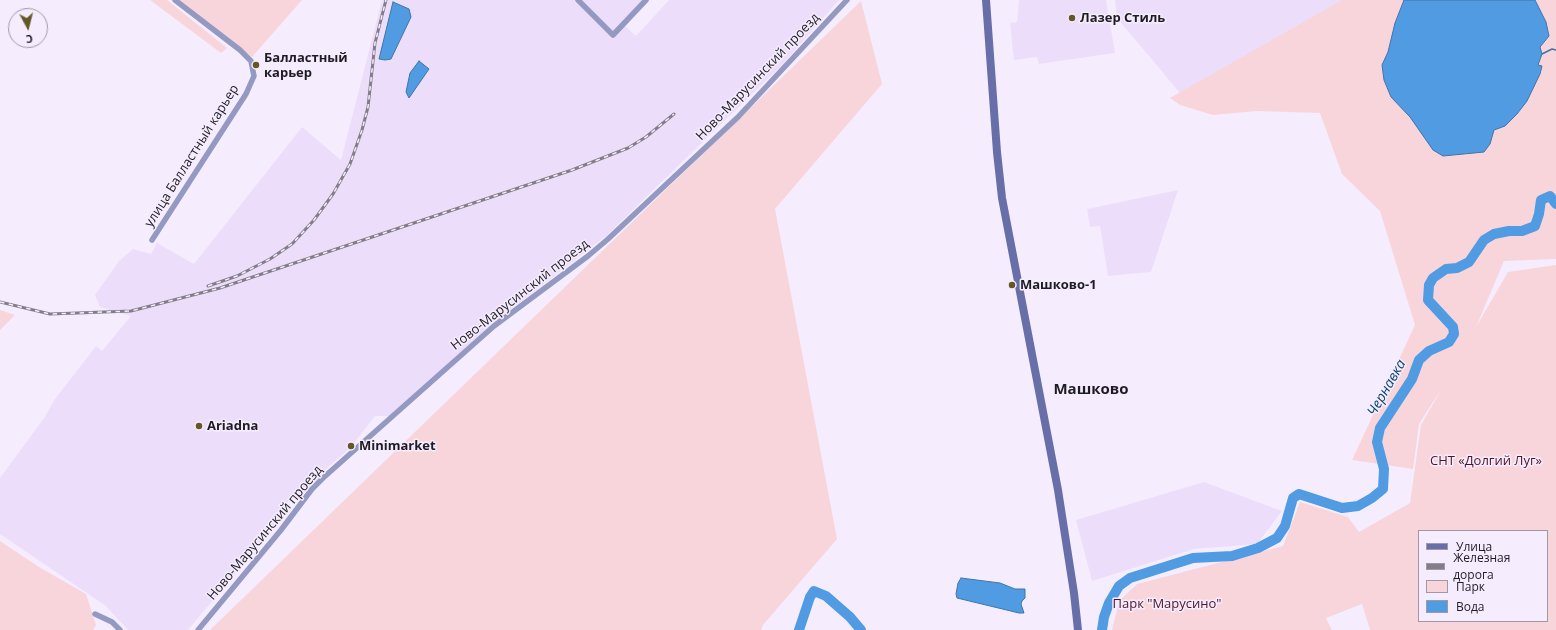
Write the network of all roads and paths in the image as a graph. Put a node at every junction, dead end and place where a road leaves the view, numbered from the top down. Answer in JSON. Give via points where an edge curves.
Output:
{"nodes":[{"id":1,"x":175,"y":0,"type":"edge"},
{"id":2,"x":578,"y":0,"type":"edge"},
{"id":3,"x":646,"y":0,"type":"edge"},
{"id":4,"x":847,"y":0,"type":"edge"},
{"id":5,"x":986,"y":0,"type":"edge"},
{"id":6,"x":152,"y":240,"type":"dead end"},
{"id":7,"x":95,"y":614,"type":"dead end"},
{"id":8,"x":120,"y":630,"type":"edge"},
{"id":9,"x":198,"y":630,"type":"edge"},
{"id":10,"x":1078,"y":630,"type":"edge"}],
"edges":[{"from":1,"to":6,"type":"street","name":"улица Балластный карьер","via":[[240,50],[251,61],[254,76],[246,94]]},
{"from":2,"to":3,"type":"street","via":[[613,35]]},
{"from":4,"to":9,"type":"street","name":"Ново-Марусинский проезд","via":[[738,118],[608,239],[494,326],[323,478]]},
{"from":5,"to":10,"type":"street","via":[[1002,198],[1058,490]]},
{"from":7,"to":8,"type":"street","via":[[112,622]]}]}
